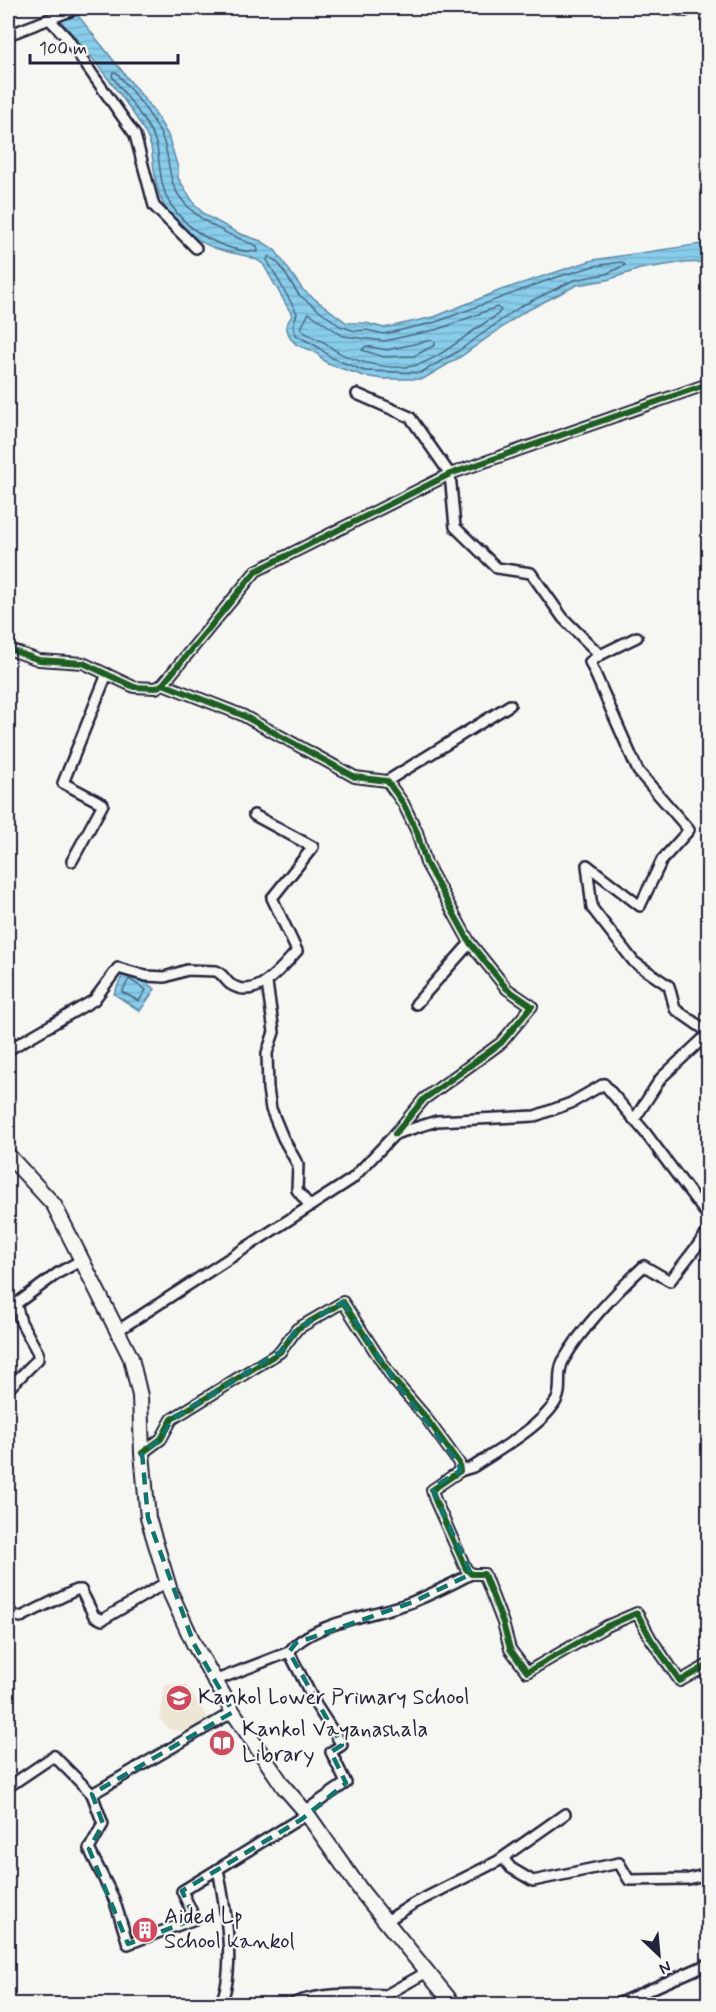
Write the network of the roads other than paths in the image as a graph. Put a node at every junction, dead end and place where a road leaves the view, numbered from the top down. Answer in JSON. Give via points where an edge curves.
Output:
{"nodes":[{"id":1,"x":77,"y":8,"type":"edge"},
{"id":2,"x":672,"y":8,"type":"edge"},
{"id":3,"x":691,"y":8,"type":"edge"},
{"id":4,"x":50,"y":20,"type":"junction"},
{"id":5,"x":8,"y":35,"type":"edge"},
{"id":6,"x":196,"y":248,"type":"dead end"},
{"id":7,"x":702,"y":386,"type":"dead end"},
{"id":8,"x":357,"y":394,"type":"dead end"},
{"id":9,"x":450,"y":474,"type":"junction"},
{"id":10,"x":638,"y":637,"type":"dead end"},
{"id":11,"x":8,"y":649,"type":"edge"},
{"id":12,"x":600,"y":656,"type":"junction"},
{"id":13,"x":107,"y":674,"type":"junction"},
{"id":14,"x":163,"y":684,"type":"junction"},
{"id":15,"x":510,"y":705,"type":"dead end"},
{"id":16,"x":387,"y":782,"type":"junction"},
{"id":17,"x":254,"y":814,"type":"dead end"},
{"id":18,"x":72,"y":861,"type":"dead end"},
{"id":19,"x":470,"y":943,"type":"junction"},
{"id":20,"x":267,"y":983,"type":"junction"},
{"id":21,"x":416,"y":1004,"type":"dead end"},
{"id":22,"x":708,"y":1033,"type":"edge"},
{"id":23,"x":8,"y":1050,"type":"edge"},
{"id":24,"x":634,"y":1120,"type":"junction"},
{"id":25,"x":395,"y":1134,"type":"junction"},
{"id":26,"x":8,"y":1155,"type":"edge"},
{"id":27,"x":309,"y":1205,"type":"junction"},
{"id":28,"x":708,"y":1213,"type":"edge"},
{"id":29,"x":708,"y":1232,"type":"edge"},
{"id":30,"x":82,"y":1260,"type":"junction"},
{"id":31,"x":117,"y":1331,"type":"junction"},
{"id":32,"x":8,"y":1389,"type":"edge"},
{"id":33,"x":141,"y":1453,"type":"junction"},
{"id":34,"x":460,"y":1471,"type":"junction"},
{"id":35,"x":471,"y":1575,"type":"junction"},
{"id":36,"x":167,"y":1582,"type":"junction"},
{"id":37,"x":8,"y":1607,"type":"edge"},
{"id":38,"x":289,"y":1652,"type":"junction"},
{"id":39,"x":708,"y":1665,"type":"edge"},
{"id":40,"x":213,"y":1681,"type":"junction"},
{"id":41,"x":233,"y":1712,"type":"junction"},
{"id":42,"x":8,"y":1787,"type":"edge"},
{"id":43,"x":92,"y":1794,"type":"junction"},
{"id":44,"x":306,"y":1813,"type":"junction"},
{"id":45,"x":565,"y":1814,"type":"dead end"},
{"id":46,"x":503,"y":1858,"type":"junction"},
{"id":47,"x":218,"y":1869,"type":"junction"},
{"id":48,"x":708,"y":1874,"type":"edge"},
{"id":49,"x":385,"y":1922,"type":"junction"},
{"id":50,"x":708,"y":1964,"type":"edge"},
{"id":51,"x":427,"y":1972,"type":"junction"},
{"id":52,"x":386,"y":1995,"type":"junction"},
{"id":53,"x":220,"y":2004,"type":"edge"},
{"id":54,"x":292,"y":2004,"type":"edge"},
{"id":55,"x":390,"y":2004,"type":"edge"},
{"id":56,"x":453,"y":2004,"type":"edge"},
{"id":57,"x":617,"y":2004,"type":"edge"}],
"edges":[{"from":1,"to":4,"type":"street"},
{"from":2,"to":3,"type":"street"},
{"from":4,"to":5,"type":"street"},
{"from":4,"to":6,"type":"street","via":[[135,135],[154,206]]},
{"from":7,"to":9,"type":"street"},
{"from":8,"to":9,"type":"street","via":[[410,417]]},
{"from":9,"to":12,"type":"street","via":[[455,527],[497,568],[531,573],[563,618]]},
{"from":9,"to":14,"type":"street","via":[[256,572]]},
{"from":10,"to":12,"type":"street"},
{"from":11,"to":13,"type":"street","via":[[39,660],[83,663]]},
{"from":12,"to":22,"type":"street","via":[[590,662],[638,771],[689,830],[662,860],[640,906],[588,865],[592,908],[634,962],[669,986],[675,1009]]},
{"from":13,"to":14,"type":"street","via":[[134,687],[156,688]]},
{"from":13,"to":18,"type":"street","via":[[63,783],[103,804]]},
{"from":14,"to":16,"type":"street","via":[[242,715],[355,777]]},
{"from":15,"to":16,"type":"street"},
{"from":16,"to":19,"type":"street","via":[[403,803],[426,863]]},
{"from":17,"to":20,"type":"street","via":[[313,848],[272,898],[297,951]]},
{"from":19,"to":21,"type":"street"},
{"from":19,"to":25,"type":"street","via":[[507,989],[532,1006],[501,1042],[424,1099]]},
{"from":20,"to":23,"type":"street","via":[[245,988],[229,983],[216,971],[187,970],[165,977],[118,968],[94,1000]]},
{"from":20,"to":27,"type":"street","via":[[274,1032],[267,1053],[272,1110],[298,1164],[297,1190]]},
{"from":22,"to":24,"type":"street","via":[[661,1078]]},
{"from":24,"to":25,"type":"street","via":[[604,1084],[535,1116],[437,1121]]},
{"from":24,"to":28,"type":"street"},
{"from":25,"to":27,"type":"street","via":[[352,1179]]},
{"from":26,"to":30,"type":"main road","via":[[54,1205]]},
{"from":27,"to":31,"type":"street"},
{"from":29,"to":34,"type":"street","via":[[670,1281],[644,1266],[634,1275],[563,1362],[558,1400],[548,1412],[473,1467]]},
{"from":30,"to":31,"type":"main road"},
{"from":30,"to":32,"type":"street","via":[[16,1304],[38,1359]]},
{"from":31,"to":33,"type":"main road","via":[[137,1377]]},
{"from":33,"to":34,"type":"street","via":[[161,1439],[172,1419],[280,1352],[297,1329],[343,1302],[393,1379],[453,1452]]},
{"from":33,"to":36,"type":"main road","via":[[148,1518]]},
{"from":34,"to":35,"type":"street","via":[[432,1490]]},
{"from":35,"to":38,"type":"street","via":[[412,1602],[313,1634]]},
{"from":35,"to":39,"type":"street","via":[[484,1574],[510,1649],[527,1672],[637,1613],[680,1682]]},
{"from":36,"to":37,"type":"street","via":[[102,1620],[94,1616],[81,1590],[21,1617],[12,1615]]},
{"from":36,"to":40,"type":"main road"},
{"from":38,"to":40,"type":"street"},
{"from":38,"to":44,"type":"street","via":[[342,1745],[331,1752],[346,1784]]},
{"from":40,"to":41,"type":"main road"},
{"from":41,"to":43,"type":"street"},
{"from":41,"to":44,"type":"main road"},
{"from":42,"to":43,"type":"street","via":[[54,1756]]},
{"from":43,"to":47,"type":"street","via":[[103,1824],[89,1849],[114,1899],[128,1944],[195,1918],[182,1891]]},
{"from":44,"to":47,"type":"street"},
{"from":44,"to":49,"type":"main road"},
{"from":45,"to":46,"type":"street"},
{"from":46,"to":48,"type":"street","via":[[511,1868],[533,1881],[619,1863],[629,1880],[688,1879]]},
{"from":46,"to":49,"type":"street"},
{"from":47,"to":53,"type":"street","via":[[228,1978]]},
{"from":49,"to":51,"type":"main road"},
{"from":50,"to":57,"type":"street"},
{"from":51,"to":52,"type":"street"},
{"from":51,"to":56,"type":"main road"},
{"from":52,"to":54,"type":"street","via":[[350,1994]]},
{"from":52,"to":55,"type":"street"}]}
